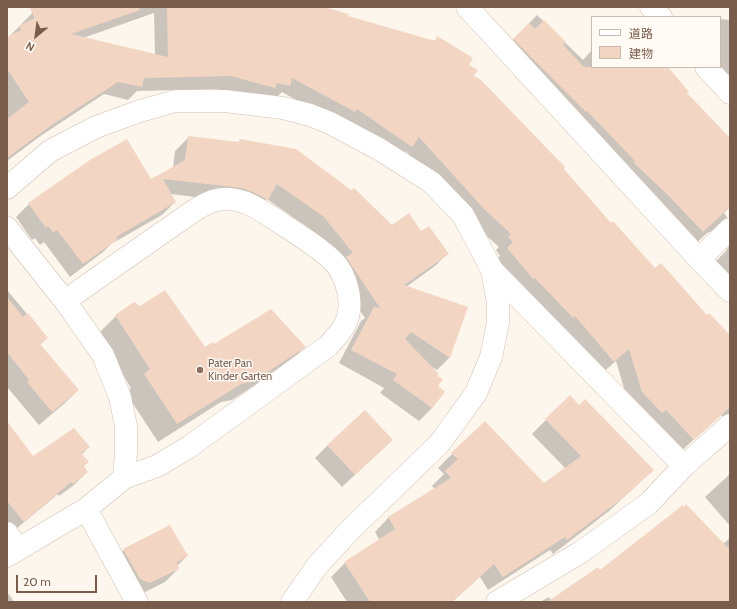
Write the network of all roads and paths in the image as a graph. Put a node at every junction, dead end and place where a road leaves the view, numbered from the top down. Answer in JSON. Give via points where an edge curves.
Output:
{"nodes":[{"id":1,"x":467,"y":7,"type":"edge"},
{"id":2,"x":651,"y":7,"type":"edge"},
{"id":3,"x":660,"y":16,"type":"edge"},
{"id":4,"x":707,"y":68,"type":"edge"},
{"id":5,"x":730,"y":93,"type":"edge"},
{"id":6,"x":7,"y":188,"type":"edge"},
{"id":7,"x":7,"y":228,"type":"edge"},
{"id":8,"x":730,"y":229,"type":"edge"},
{"id":9,"x":699,"y":259,"type":"junction"},
{"id":10,"x":492,"y":270,"type":"junction"},
{"id":11,"x":730,"y":291,"type":"edge"},
{"id":12,"x":65,"y":301,"type":"junction"},
{"id":13,"x":730,"y":425,"type":"edge"},
{"id":14,"x":684,"y":466,"type":"junction"},
{"id":15,"x":124,"y":478,"type":"junction"},
{"id":16,"x":86,"y":509,"type":"junction"},
{"id":17,"x":11,"y":546,"type":"edge"},
{"id":18,"x":137,"y":602,"type":"edge"},
{"id":19,"x":292,"y":602,"type":"edge"},
{"id":20,"x":497,"y":602,"type":"edge"}],
"edges":[{"from":1,"to":9,"type":"street"},
{"from":2,"to":3,"type":"street"},
{"from":4,"to":5,"type":"street"},
{"from":6,"to":10,"type":"street","via":[[50,151],[96,127],[140,111],[176,102],[225,101],[283,108],[330,123],[379,149],[431,182],[464,215]]},
{"from":7,"to":12,"type":"street"},
{"from":8,"to":9,"type":"street"},
{"from":9,"to":11,"type":"street"},
{"from":10,"to":14,"type":"street"},
{"from":10,"to":19,"type":"street","via":[[498,303],[498,323],[491,357],[476,393],[439,444],[350,530],[317,566]]},
{"from":12,"to":15,"type":"street","via":[[103,356],[120,397],[126,426]]},
{"from":12,"to":15,"type":"street","via":[[205,204],[222,199],[241,200],[261,210],[313,245],[333,261],[343,275],[348,292],[349,310],[345,324],[328,346],[189,447],[157,466]]},
{"from":13,"to":14,"type":"street"},
{"from":14,"to":20,"type":"street","via":[[649,503],[581,552]]},
{"from":15,"to":16,"type":"street"},
{"from":16,"to":17,"type":"street"},
{"from":16,"to":18,"type":"street"}]}
